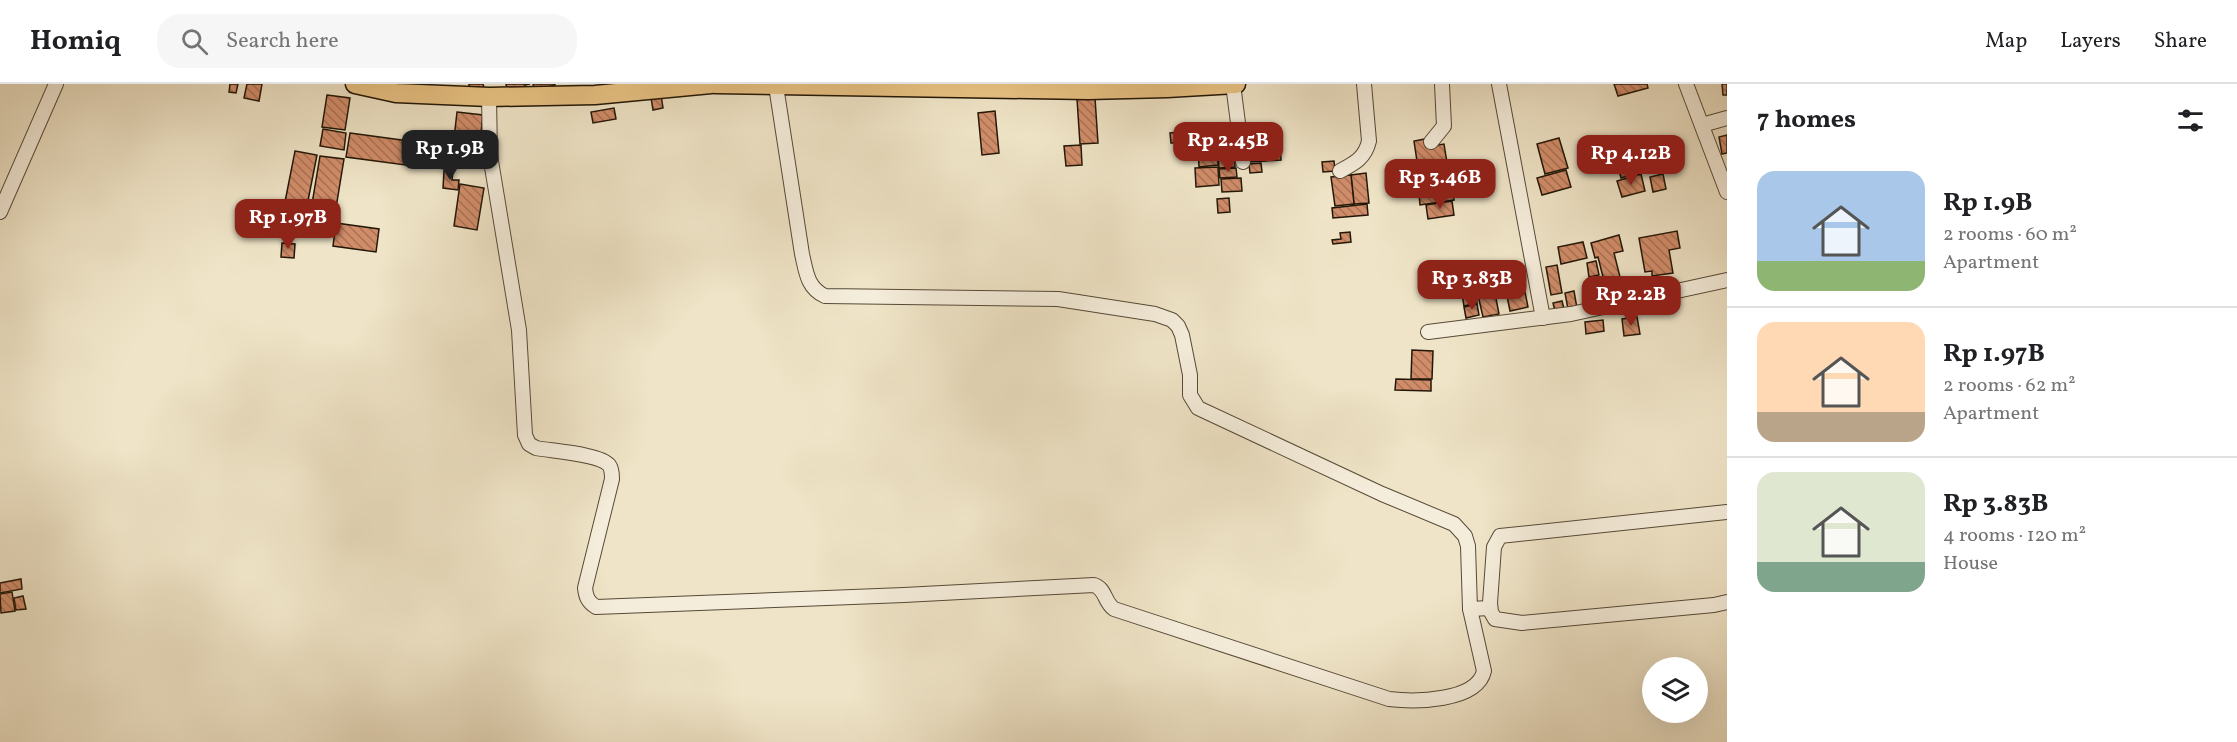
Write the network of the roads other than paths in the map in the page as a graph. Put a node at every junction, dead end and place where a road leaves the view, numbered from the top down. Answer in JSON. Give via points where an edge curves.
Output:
{"nodes":[{"id":1,"x":56,"y":84,"type":"edge"},
{"id":2,"x":355,"y":84,"type":"edge"},
{"id":3,"x":713,"y":84,"type":"edge"},
{"id":4,"x":1235,"y":84,"type":"edge"},
{"id":5,"x":1364,"y":84,"type":"edge"},
{"id":6,"x":1442,"y":84,"type":"edge"},
{"id":7,"x":1498,"y":84,"type":"edge"},
{"id":8,"x":1686,"y":84,"type":"edge"},
{"id":9,"x":776,"y":86,"type":"junction"},
{"id":10,"x":1118,"y":87,"type":"edge"},
{"id":11,"x":435,"y":90,"type":"edge"},
{"id":12,"x":489,"y":97,"type":"junction"},
{"id":13,"x":1727,"y":118,"type":"edge"},
{"id":14,"x":1702,"y":125,"type":"junction"},
{"id":15,"x":1431,"y":142,"type":"dead end"},
{"id":16,"x":1243,"y":162,"type":"dead end"},
{"id":17,"x":1340,"y":171,"type":"dead end"},
{"id":18,"x":1727,"y":192,"type":"edge"},
{"id":19,"x":0,"y":212,"type":"edge"},
{"id":20,"x":1727,"y":280,"type":"edge"},
{"id":21,"x":1543,"y":318,"type":"junction"},
{"id":22,"x":1428,"y":332,"type":"dead end"},
{"id":23,"x":1727,"y":513,"type":"edge"},
{"id":24,"x":1727,"y":602,"type":"edge"},
{"id":25,"x":1480,"y":609,"type":"junction"}],
"edges":[{"from":1,"to":19,"type":"street"},
{"from":2,"to":11,"type":"main road","via":[[396,93]]},
{"from":3,"to":9,"type":"main road"},
{"from":3,"to":12,"type":"main road","via":[[595,95]]},
{"from":4,"to":10,"type":"main road"},
{"from":4,"to":16,"type":"street"},
{"from":5,"to":17,"type":"street","via":[[1367,149],[1358,161]]},
{"from":6,"to":15,"type":"street","via":[[1444,126]]},
{"from":7,"to":21,"type":"street"},
{"from":8,"to":14,"type":"street"},
{"from":9,"to":10,"type":"main road"},
{"from":9,"to":25,"type":"street","via":[[802,254],[809,281],[819,294],[1058,299],[1172,320],[1182,335],[1190,395],[1198,408],[1454,524],[1465,536]]},
{"from":11,"to":12,"type":"main road"},
{"from":12,"to":25,"type":"street","via":[[490,155],[519,330],[525,435],[536,448],[595,458],[608,463],[612,470],[585,588],[590,603],[620,606],[1094,585],[1113,609],[1389,699],[1406,701],[1462,693],[1482,678]]},
{"from":13,"to":14,"type":"street"},
{"from":14,"to":18,"type":"street"},
{"from":20,"to":21,"type":"street"},
{"from":21,"to":22,"type":"street"},
{"from":23,"to":25,"type":"street","via":[[1500,536]]},
{"from":24,"to":25,"type":"street","via":[[1522,623],[1496,619]]}]}
